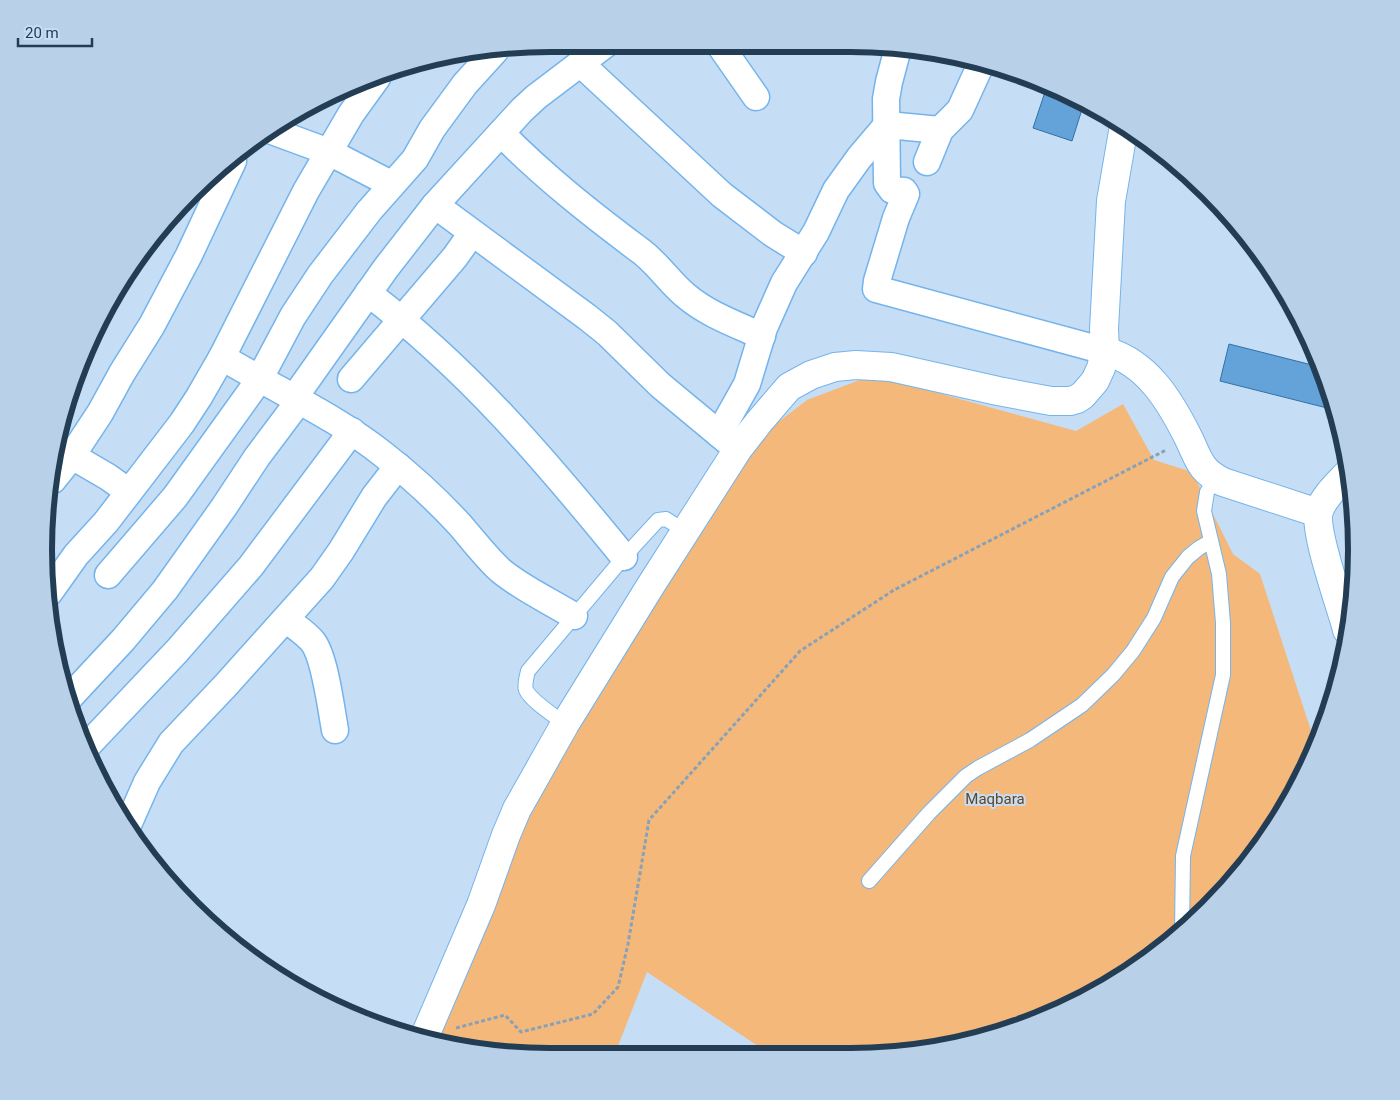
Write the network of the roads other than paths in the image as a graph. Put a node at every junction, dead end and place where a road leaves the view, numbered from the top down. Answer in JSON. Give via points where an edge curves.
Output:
{"nodes":[{"id":1,"x":596,"y":52,"type":"edge"},
{"id":2,"x":725,"y":52,"type":"edge"},
{"id":3,"x":896,"y":55,"type":"edge"},
{"id":4,"x":489,"y":57,"type":"edge"},
{"id":5,"x":581,"y":64,"type":"junction"},
{"id":6,"x":979,"y":69,"type":"edge"},
{"id":7,"x":371,"y":86,"type":"edge"},
{"id":8,"x":756,"y":97,"type":"dead end"},
{"id":9,"x":887,"y":125,"type":"junction"},
{"id":10,"x":940,"y":130,"type":"junction"},
{"id":11,"x":278,"y":133,"type":"edge"},
{"id":12,"x":501,"y":133,"type":"junction"},
{"id":13,"x":1123,"y":134,"type":"edge"},
{"id":14,"x":329,"y":152,"type":"junction"},
{"id":15,"x":927,"y":162,"type":"dead end"},
{"id":16,"x":229,"y":170,"type":"edge"},
{"id":17,"x":391,"y":184,"type":"junction"},
{"id":18,"x":435,"y":205,"type":"junction"},
{"id":19,"x":472,"y":234,"type":"junction"},
{"id":20,"x":804,"y":253,"type":"junction"},
{"id":21,"x":368,"y":293,"type":"junction"},
{"id":22,"x":402,"y":319,"type":"junction"},
{"id":23,"x":762,"y":336,"type":"junction"},
{"id":24,"x":1105,"y":351,"type":"junction"},
{"id":25,"x":222,"y":358,"type":"junction"},
{"id":26,"x":351,"y":379,"type":"dead end"},
{"id":27,"x":259,"y":380,"type":"junction"},
{"id":28,"x":297,"y":399,"type":"junction"},
{"id":29,"x":352,"y":431,"type":"junction"},
{"id":30,"x":729,"y":442,"type":"junction"},
{"id":31,"x":66,"y":456,"type":"edge"},
{"id":32,"x":398,"y":466,"type":"junction"},
{"id":33,"x":60,"y":468,"type":"edge"},
{"id":34,"x":1216,"y":478,"type":"junction"},
{"id":35,"x":1342,"y":480,"type":"edge"},
{"id":36,"x":129,"y":492,"type":"junction"},
{"id":37,"x":1318,"y":513,"type":"junction"},
{"id":38,"x":686,"y":532,"type":"junction"},
{"id":39,"x":1211,"y":541,"type":"junction"},
{"id":40,"x":624,"y":557,"type":"junction"},
{"id":41,"x":108,"y":575,"type":"dead end"},
{"id":42,"x":54,"y":586,"type":"edge"},
{"id":43,"x":1343,"y":614,"type":"edge"},
{"id":44,"x":574,"y":616,"type":"junction"},
{"id":45,"x":286,"y":619,"type":"junction"},
{"id":46,"x":74,"y":693,"type":"edge"},
{"id":47,"x":565,"y":724,"type":"junction"},
{"id":48,"x":335,"y":730,"type":"dead end"},
{"id":49,"x":91,"y":742,"type":"edge"},
{"id":50,"x":131,"y":818,"type":"edge"},
{"id":51,"x":869,"y":881,"type":"dead end"},
{"id":52,"x":1182,"y":920,"type":"edge"},
{"id":53,"x":427,"y":1032,"type":"edge"}],
"edges":[{"from":1,"to":5,"type":"street"},
{"from":2,"to":8,"type":"street"},
{"from":3,"to":9,"type":"street","via":[[886,99]]},
{"from":4,"to":17,"type":"street","via":[[432,129],[415,159]]},
{"from":5,"to":12,"type":"street","via":[[536,97]]},
{"from":5,"to":20,"type":"street","via":[[722,195]]},
{"from":6,"to":10,"type":"street","via":[[960,110]]},
{"from":7,"to":14,"type":"street"},
{"from":9,"to":10,"type":"street"},
{"from":9,"to":20,"type":"street","via":[[836,190]]},
{"from":9,"to":24,"type":"street","via":[[887,184],[892,190],[906,194],[876,289]]},
{"from":10,"to":15,"type":"street"},
{"from":11,"to":14,"type":"street"},
{"from":12,"to":18,"type":"street"},
{"from":12,"to":23,"type":"street","via":[[526,159],[640,250],[698,305]]},
{"from":13,"to":24,"type":"street","via":[[1111,201]]},
{"from":14,"to":17,"type":"street"},
{"from":14,"to":25,"type":"street"},
{"from":16,"to":31,"type":"street","via":[[152,325],[100,413]]},
{"from":17,"to":27,"type":"street","via":[[309,290]]},
{"from":18,"to":19,"type":"street"},
{"from":18,"to":21,"type":"street"},
{"from":19,"to":22,"type":"street"},
{"from":19,"to":30,"type":"street","via":[[607,333],[660,385]]},
{"from":20,"to":23,"type":"street","via":[[780,291]]},
{"from":21,"to":22,"type":"street"},
{"from":21,"to":28,"type":"street"},
{"from":22,"to":26,"type":"street"},
{"from":22,"to":40,"type":"street","via":[[520,432]]},
{"from":23,"to":30,"type":"street"},
{"from":24,"to":30,"type":"street","via":[[1095,381],[1083,395],[1070,401],[1051,401],[998,391],[892,367],[856,365],[835,368],[789,387],[759,422]]},
{"from":24,"to":34,"type":"street","via":[[1128,359],[1150,377],[1177,416],[1199,462]]},
{"from":25,"to":27,"type":"street"},
{"from":25,"to":36,"type":"street","via":[[182,423]]},
{"from":27,"to":28,"type":"street"},
{"from":27,"to":41,"type":"street","via":[[170,503]]},
{"from":28,"to":29,"type":"street"},
{"from":28,"to":46,"type":"street","via":[[165,590]]},
{"from":29,"to":32,"type":"street"},
{"from":29,"to":49,"type":"street","via":[[251,566]]},
{"from":30,"to":38,"type":"street"},
{"from":31,"to":33,"type":"street"},
{"from":31,"to":36,"type":"street","via":[[108,477]]},
{"from":32,"to":44,"type":"street","via":[[446,510],[502,571]]},
{"from":32,"to":45,"type":"street","via":[[374,497],[333,564]]},
{"from":34,"to":37,"type":"street"},
{"from":34,"to":39,"type":"lane","via":[[1207,492],[1204,511]]},
{"from":35,"to":37,"type":"street","via":[[1324,500]]},
{"from":36,"to":42,"type":"street"},
{"from":37,"to":43,"type":"street","via":[[1320,538]]},
{"from":38,"to":40,"type":"lane","via":[[666,519],[658,520]]},
{"from":38,"to":47,"type":"street"},
{"from":39,"to":51,"type":"lane","via":[[1188,557],[1172,577],[1154,618],[1133,652],[1113,675],[1082,705],[1030,740],[966,776]]},
{"from":39,"to":52,"type":"lane","via":[[1219,574],[1223,675],[1183,856]]},
{"from":40,"to":44,"type":"lane"},
{"from":44,"to":47,"type":"lane","via":[[528,670],[526,681],[526,690]]},
{"from":45,"to":48,"type":"street","via":[[316,647]]},
{"from":45,"to":50,"type":"street","via":[[171,743],[147,782]]},
{"from":47,"to":53,"type":"street","via":[[517,810]]}]}
